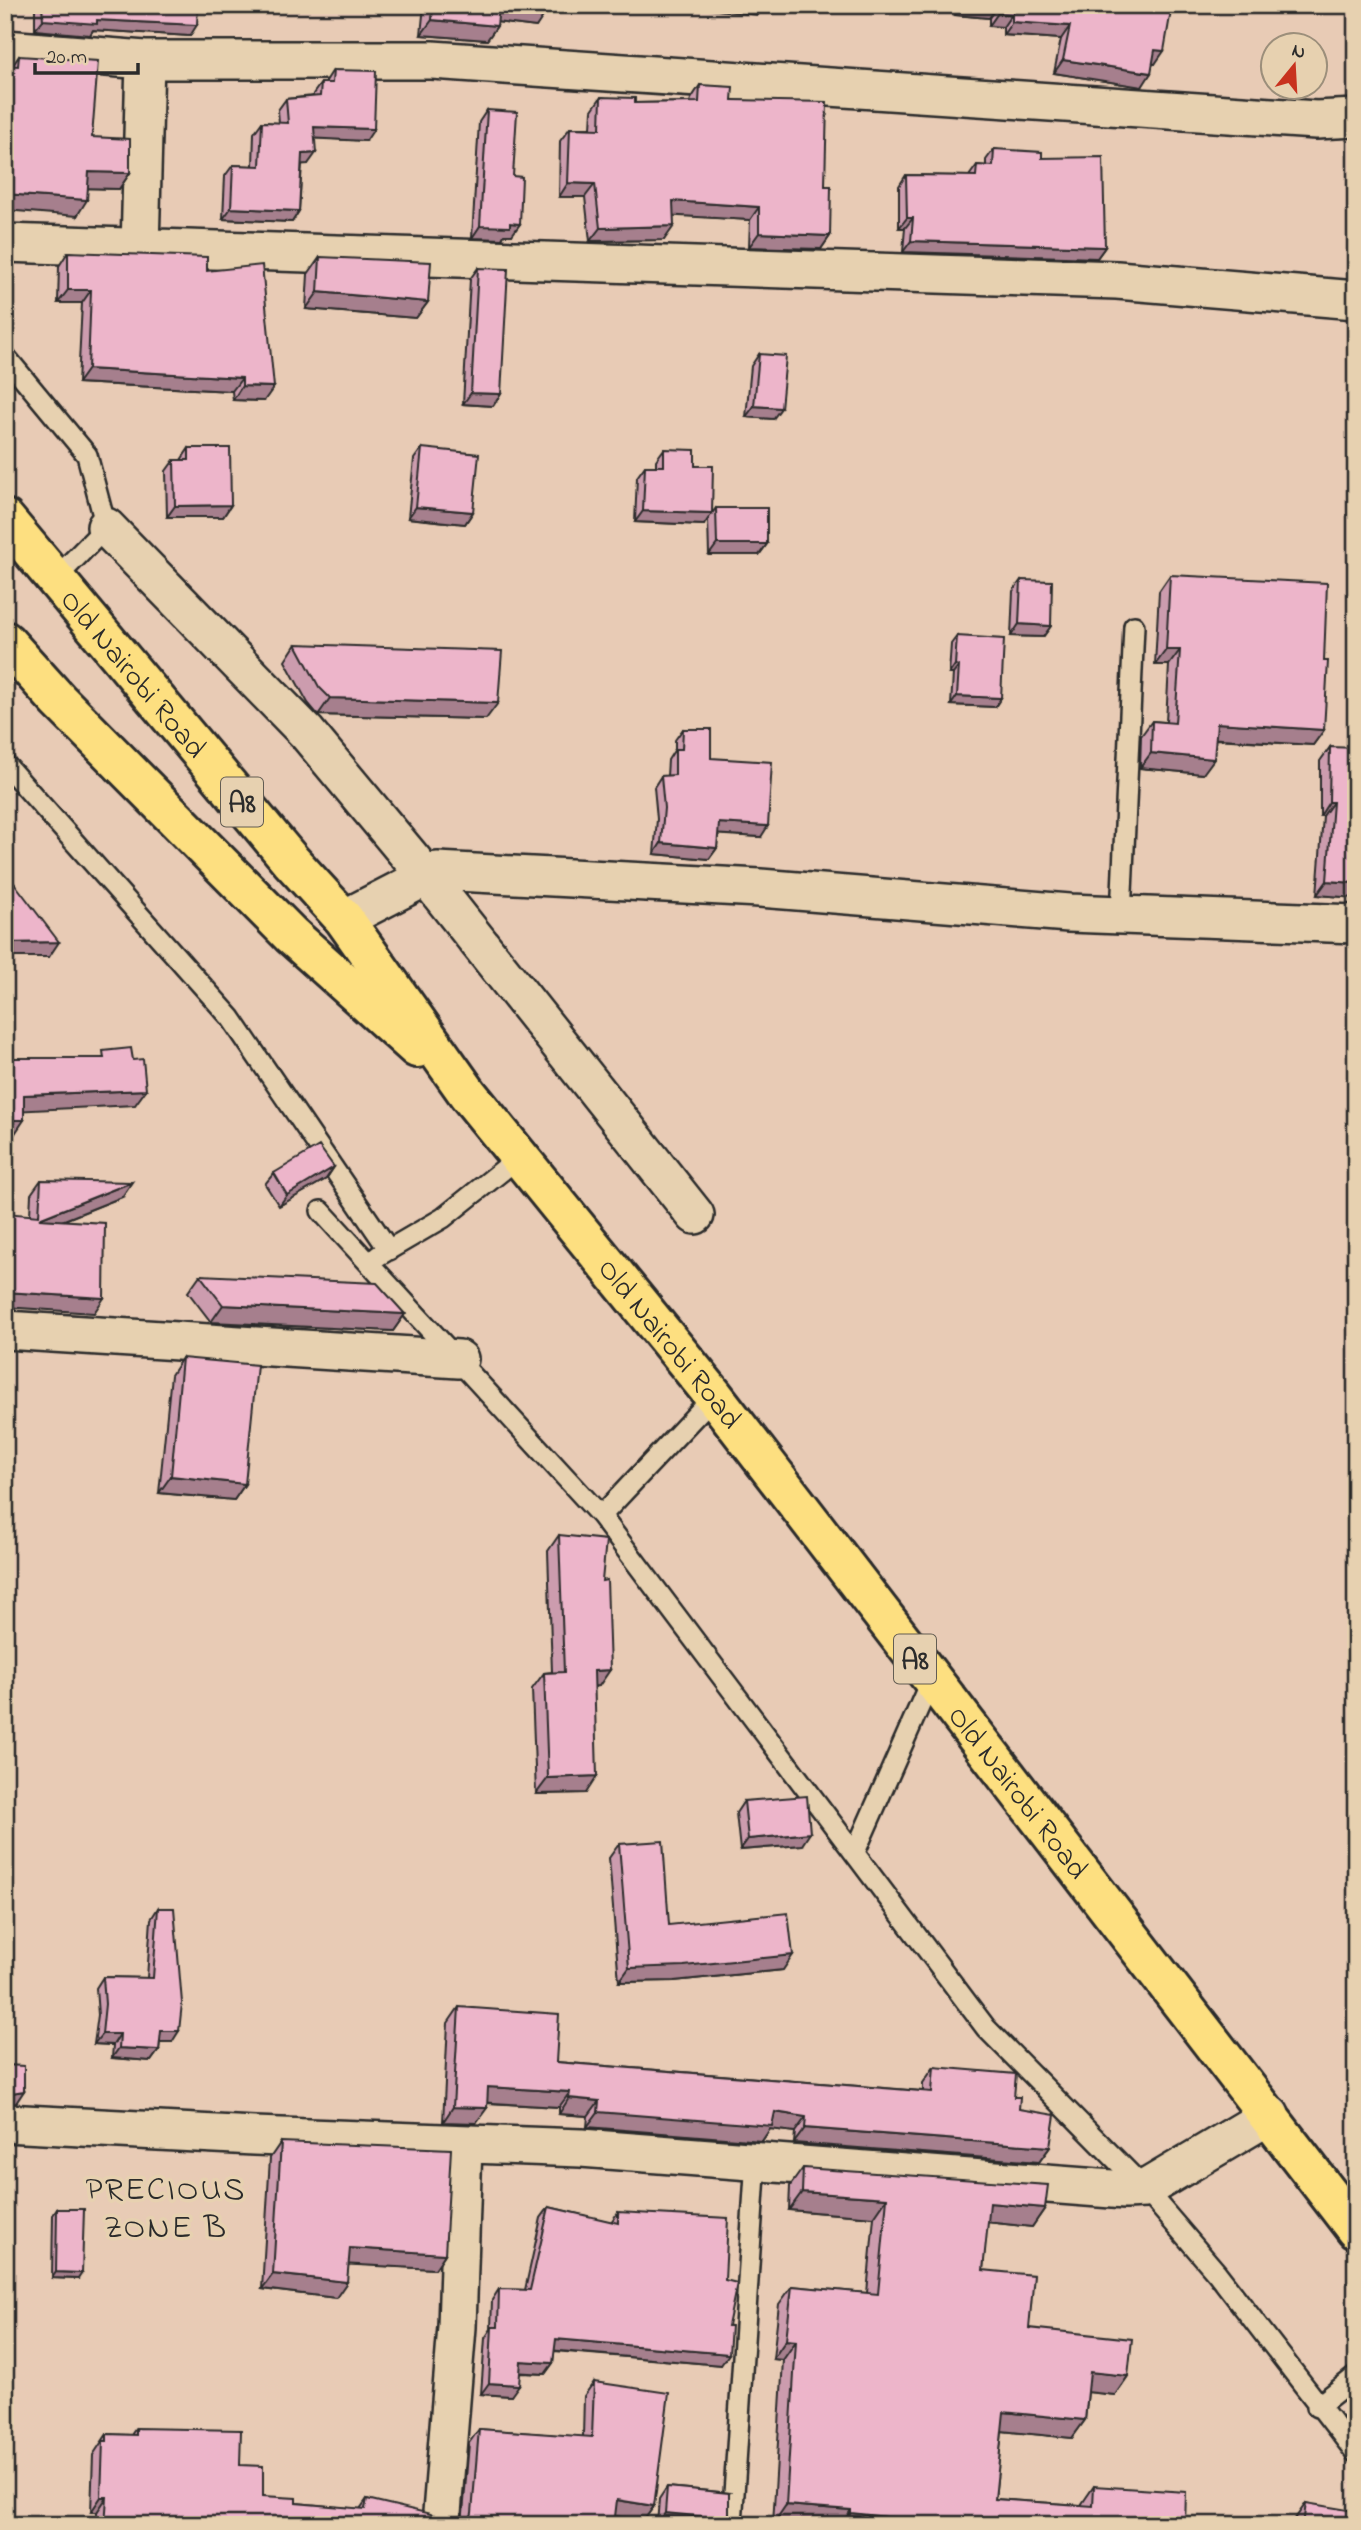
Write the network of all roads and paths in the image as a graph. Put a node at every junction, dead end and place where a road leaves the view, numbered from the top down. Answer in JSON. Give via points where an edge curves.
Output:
{"nodes":[{"id":1,"x":5,"y":49,"type":"edge"},
{"id":2,"x":145,"y":60,"type":"junction"},
{"id":3,"x":1356,"y":118,"type":"edge"},
{"id":4,"x":5,"y":243,"type":"edge"},
{"id":5,"x":140,"y":248,"type":"junction"},
{"id":6,"x":1356,"y":300,"type":"edge"},
{"id":7,"x":5,"y":356,"type":"edge"},
{"id":8,"x":5,"y":519,"type":"edge"},
{"id":9,"x":106,"y":527,"type":"junction"},
{"id":10,"x":5,"y":551,"type":"edge"},
{"id":11,"x":55,"y":579,"type":"junction"},
{"id":12,"x":1134,"y":626,"type":"dead end"},
{"id":13,"x":5,"y":641,"type":"edge"},
{"id":14,"x":122,"y":660,"type":"junction"},
{"id":15,"x":5,"y":764,"type":"edge"},
{"id":16,"x":426,"y":876,"type":"junction"},
{"id":17,"x":1121,"y":915,"type":"junction"},
{"id":18,"x":344,"y":919,"type":"junction"},
{"id":19,"x":1356,"y":924,"type":"edge"},
{"id":20,"x":468,"y":1094,"type":"junction"},
{"id":21,"x":519,"y":1157,"type":"junction"},
{"id":22,"x":320,"y":1211,"type":"dead end"},
{"id":23,"x":695,"y":1215,"type":"dead end"},
{"id":24,"x":389,"y":1250,"type":"junction"},
{"id":25,"x":368,"y":1262,"type":"junction"},
{"id":26,"x":5,"y":1330,"type":"edge"},
{"id":27,"x":460,"y":1359,"type":"junction"},
{"id":28,"x":714,"y":1396,"type":"junction"},
{"id":29,"x":601,"y":1516,"type":"junction"},
{"id":30,"x":931,"y":1680,"type":"junction"},
{"id":31,"x":855,"y":1852,"type":"junction"},
{"id":32,"x":1270,"y":2115,"type":"junction"},
{"id":33,"x":5,"y":2123,"type":"edge"},
{"id":34,"x":463,"y":2145,"type":"junction"},
{"id":35,"x":756,"y":2159,"type":"junction"},
{"id":36,"x":1145,"y":2189,"type":"junction"},
{"id":37,"x":1356,"y":2230,"type":"edge"},
{"id":38,"x":1356,"y":2376,"type":"edge"},
{"id":39,"x":1318,"y":2407,"type":"junction"},
{"id":40,"x":1356,"y":2453,"type":"edge"},
{"id":41,"x":732,"y":2524,"type":"edge"},
{"id":42,"x":441,"y":2525,"type":"edge"}],
"edges":[{"from":1,"to":2,"type":"street"},
{"from":2,"to":3,"type":"street","via":[[432,60],[1316,120]]},
{"from":2,"to":5,"type":"street"},
{"from":4,"to":5,"type":"street"},
{"from":5,"to":6,"type":"street","via":[[1117,280]]},
{"from":7,"to":9,"type":"lane","via":[[87,455]]},
{"from":8,"to":11,"type":"highway","name":"Old Nairobi Road","number":"A8"},
{"from":9,"to":11,"type":"lane"},
{"from":9,"to":16,"type":"street","via":[[307,733]]},
{"from":10,"to":14,"type":"highway"},
{"from":11,"to":14,"type":"highway","name":"Old Nairobi Road","number":"A8"},
{"from":12,"to":17,"type":"lane"},
{"from":13,"to":20,"type":"highway","name":"Old Nairobi Road","number":"A8","via":[[291,935]]},
{"from":14,"to":18,"type":"highway","name":"Old Nairobi Road","number":"A8"},
{"from":15,"to":24,"type":"lane","via":[[231,1018]]},
{"from":16,"to":17,"type":"street","via":[[437,871],[760,888]]},
{"from":16,"to":18,"type":"street"},
{"from":16,"to":23,"type":"street"},
{"from":17,"to":19,"type":"street"},
{"from":18,"to":20,"type":"highway","name":"Old Nairobi Road","number":"A8"},
{"from":20,"to":21,"type":"highway","name":"Old Nairobi Road","number":"A8"},
{"from":21,"to":24,"type":"lane","via":[[443,1218]]},
{"from":21,"to":28,"type":"highway","name":"Old Nairobi Road","number":"A8"},
{"from":22,"to":25,"type":"lane"},
{"from":24,"to":25,"type":"lane"},
{"from":25,"to":27,"type":"lane"},
{"from":26,"to":27,"type":"street"},
{"from":27,"to":29,"type":"lane"},
{"from":28,"to":29,"type":"lane"},
{"from":28,"to":30,"type":"highway","name":"Old Nairobi Road","number":"A8"},
{"from":29,"to":31,"type":"lane"},
{"from":30,"to":31,"type":"lane"},
{"from":30,"to":32,"type":"highway","name":"Old Nairobi Road","number":"A8"},
{"from":31,"to":36,"type":"lane","via":[[986,2028]]},
{"from":32,"to":36,"type":"street"},
{"from":32,"to":37,"type":"highway","name":"Old Nairobi Road","number":"A8"},
{"from":33,"to":34,"type":"street"},
{"from":34,"to":35,"type":"street"},
{"from":34,"to":42,"type":"street","via":[[457,2327]]},
{"from":35,"to":36,"type":"street","via":[[1098,2189]]},
{"from":35,"to":41,"type":"lane"},
{"from":36,"to":39,"type":"lane","via":[[1217,2273]]},
{"from":38,"to":39,"type":"lane"},
{"from":39,"to":40,"type":"lane"}]}
